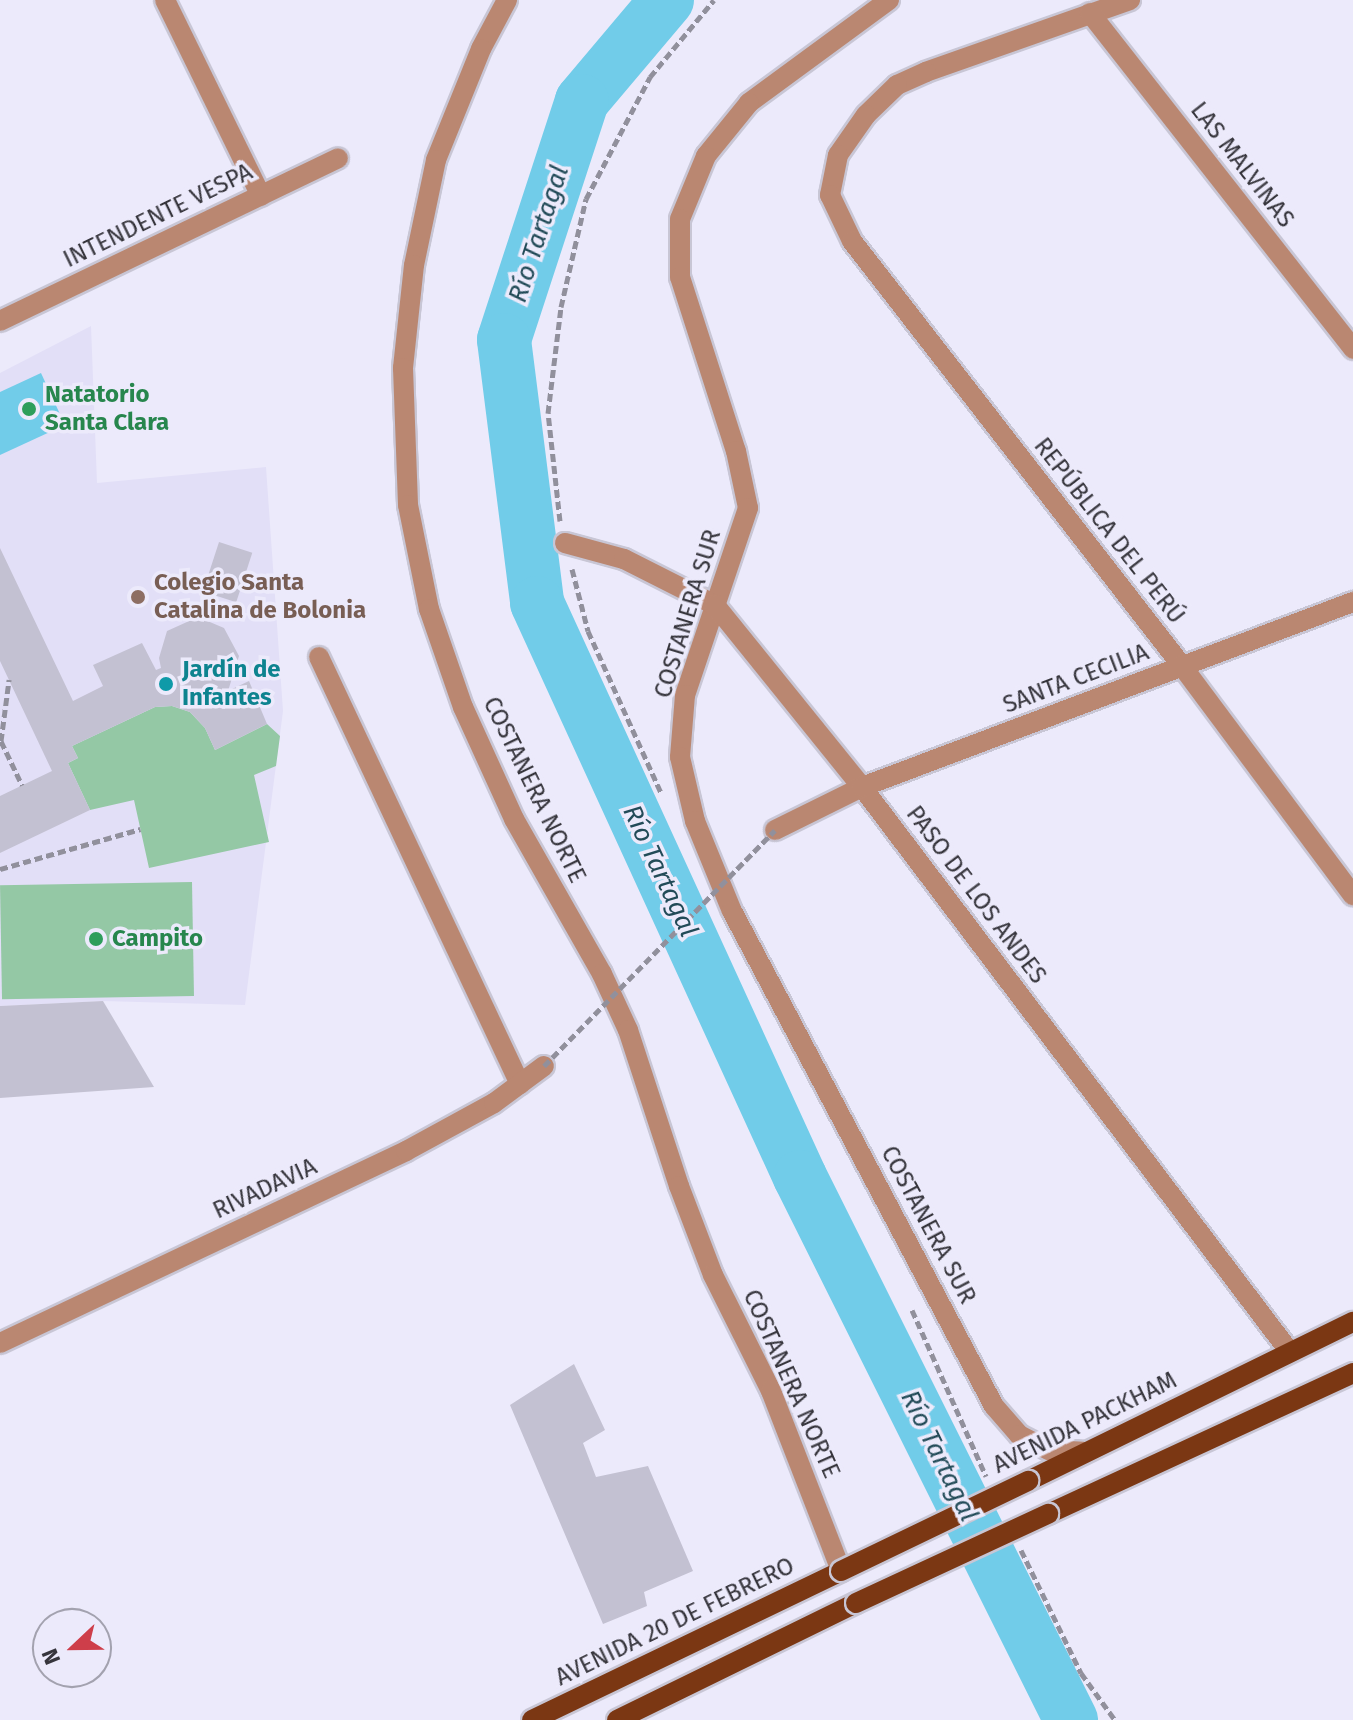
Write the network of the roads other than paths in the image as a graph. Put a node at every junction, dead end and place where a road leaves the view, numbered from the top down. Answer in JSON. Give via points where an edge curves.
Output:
{"nodes":[{"id":1,"x":165,"y":0,"type":"edge"},
{"id":2,"x":507,"y":0,"type":"edge"},
{"id":3,"x":889,"y":0,"type":"edge"},
{"id":4,"x":1130,"y":0,"type":"edge"},
{"id":5,"x":1090,"y":13,"type":"junction"},
{"id":6,"x":338,"y":158,"type":"dead end"},
{"id":7,"x":261,"y":196,"type":"junction"},
{"id":8,"x":0,"y":321,"type":"edge"},
{"id":9,"x":1353,"y":349,"type":"edge"},
{"id":10,"x":565,"y":543,"type":"road end"},
{"id":11,"x":1353,"y":602,"type":"edge"},
{"id":12,"x":715,"y":605,"type":"junction"},
{"id":13,"x":319,"y":657,"type":"dead end"},
{"id":14,"x":1182,"y":666,"type":"junction"},
{"id":15,"x":862,"y":787,"type":"junction"},
{"id":16,"x":775,"y":830,"type":"road end"},
{"id":17,"x":1353,"y":895,"type":"edge"},
{"id":18,"x":544,"y":1066,"type":"road end"},
{"id":19,"x":520,"y":1084,"type":"junction"},
{"id":20,"x":1353,"y":1322,"type":"edge"},
{"id":21,"x":0,"y":1343,"type":"edge"},
{"id":22,"x":1289,"y":1351,"type":"junction"},
{"id":23,"x":1353,"y":1373,"type":"edge"},
{"id":24,"x":1083,"y":1452,"type":"junction"},
{"id":25,"x":841,"y":1571,"type":"junction"},
{"id":26,"x":532,"y":1720,"type":"edge"},
{"id":27,"x":617,"y":1720,"type":"edge"}],
"edges":[{"from":1,"to":7,"type":"street"},
{"from":2,"to":25,"type":"street","name":"COSTANERA NORTE","via":[[436,160],[414,265],[403,368],[408,505],[429,609],[463,707],[514,819],[628,1030],[713,1275],[771,1391]]},
{"from":3,"to":12,"type":"street","name":"COSTANERA SUR","via":[[749,103],[706,156],[680,219],[680,277],[736,451],[748,508]]},
{"from":4,"to":5,"type":"street"},
{"from":5,"to":9,"type":"street","name":"LAS MALVINAS"},
{"from":5,"to":14,"type":"street","name":"REPÚBLICA DEL PERÚ","via":[[897,85],[866,115],[838,155],[830,195],[852,241]]},
{"from":6,"to":7,"type":"street","name":"INTENDENTE VESPA"},
{"from":7,"to":8,"type":"street","name":"INTENDENTE VESPA"},
{"from":10,"to":12,"type":"street","name":"PASO DE LOS ANDES","via":[[624,559]]},
{"from":11,"to":14,"type":"street","name":"SANTA CECILIA"},
{"from":12,"to":15,"type":"street","name":"PASO DE LOS ANDES"},
{"from":12,"to":24,"type":"street","name":"COSTANERA SUR","via":[[685,695],[680,757],[695,821],[732,911],[994,1406],[1019,1435],[1049,1450]]},
{"from":13,"to":19,"type":"street"},
{"from":14,"to":15,"type":"street","name":"SANTA CECILIA"},
{"from":14,"to":17,"type":"street","name":"REPÚBLICA DEL PERÚ"},
{"from":15,"to":16,"type":"street","name":"SANTA CECILIA"},
{"from":15,"to":22,"type":"street","name":"PASO DE LOS ANDES"},
{"from":18,"to":19,"type":"street","name":"RIVADAVIA"},
{"from":19,"to":21,"type":"street","name":"RIVADAVIA","via":[[406,1151]]},
{"from":20,"to":22,"type":"main road","name":"AVENIDA PACKHAM"},
{"from":22,"to":24,"type":"main road","name":"AVENIDA PACKHAM"},
{"from":23,"to":27,"type":"main road","bridge":true},
{"from":24,"to":25,"type":"main road","name":"AVENIDA PACKHAM","bridge":true},
{"from":25,"to":26,"type":"main road","name":"AVENIDA 20 DE FEBRERO"}]}
